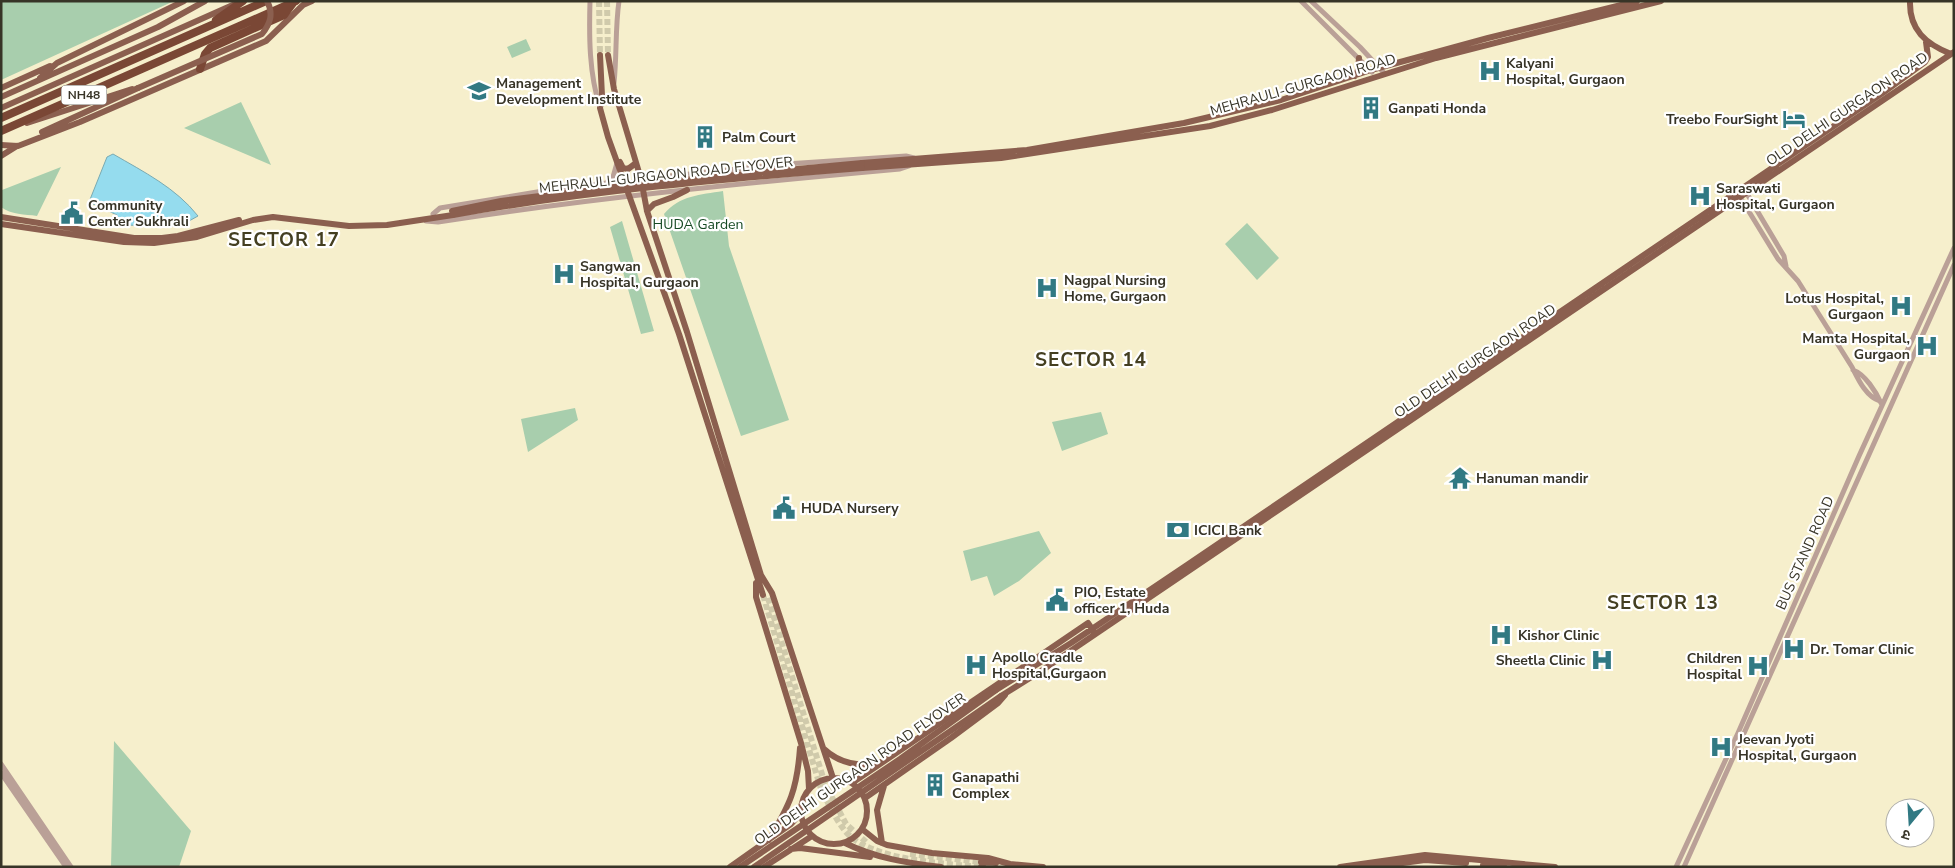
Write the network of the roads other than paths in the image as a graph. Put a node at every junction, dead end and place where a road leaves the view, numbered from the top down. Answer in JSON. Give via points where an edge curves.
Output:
{"nodes":[{"id":1,"x":184,"y":1,"type":"edge"},
{"id":2,"x":205,"y":1,"type":"edge"},
{"id":3,"x":242,"y":1,"type":"edge"},
{"id":4,"x":267,"y":1,"type":"edge"},
{"id":5,"x":312,"y":1,"type":"edge"},
{"id":6,"x":590,"y":1,"type":"edge"},
{"id":7,"x":619,"y":1,"type":"edge"},
{"id":8,"x":1301,"y":1,"type":"edge"},
{"id":9,"x":1311,"y":1,"type":"edge"},
{"id":10,"x":1637,"y":1,"type":"edge"},
{"id":11,"x":1661,"y":1,"type":"edge"},
{"id":12,"x":1910,"y":1,"type":"edge"},
{"id":13,"x":294,"y":2,"type":"edge"},
{"id":14,"x":1556,"y":25,"type":"junction"},
{"id":15,"x":200,"y":31,"type":"junction"},
{"id":16,"x":1926,"y":42,"type":"junction"},
{"id":17,"x":1952,"y":53,"type":"edge"},
{"id":18,"x":600,"y":55,"type":"tunnel mouth"},
{"id":19,"x":608,"y":55,"type":"tunnel mouth"},
{"id":20,"x":1359,"y":58,"type":"junction"},
{"id":21,"x":57,"y":63,"type":"junction"},
{"id":22,"x":1380,"y":68,"type":"junction"},
{"id":23,"x":200,"y":69,"type":"junction"},
{"id":24,"x":1371,"y":70,"type":"junction"},
{"id":25,"x":1385,"y":74,"type":"junction"},
{"id":26,"x":1355,"y":76,"type":"junction"},
{"id":27,"x":1376,"y":77,"type":"junction"},
{"id":28,"x":33,"y":84,"type":"junction"},
{"id":29,"x":1,"y":88,"type":"edge"},
{"id":30,"x":138,"y":88,"type":"junction"},
{"id":31,"x":614,"y":89,"type":"junction"},
{"id":32,"x":1,"y":97,"type":"edge"},
{"id":33,"x":1881,"y":97,"type":"junction"},
{"id":34,"x":1,"y":108,"type":"edge"},
{"id":35,"x":600,"y":108,"type":"junction"},
{"id":36,"x":1,"y":118,"type":"edge"},
{"id":37,"x":2,"y":131,"type":"edge"},
{"id":38,"x":608,"y":137,"type":"junction"},
{"id":39,"x":1,"y":145,"type":"edge"},
{"id":40,"x":18,"y":146,"type":"junction"},
{"id":41,"x":1027,"y":152,"type":"junction"},
{"id":42,"x":1,"y":156,"type":"edge"},
{"id":43,"x":915,"y":161,"type":"junction"},
{"id":44,"x":617,"y":163,"type":"junction"},
{"id":45,"x":636,"y":163,"type":"junction"},
{"id":46,"x":666,"y":177,"type":"junction"},
{"id":47,"x":640,"y":179,"type":"junction"},
{"id":48,"x":600,"y":184,"type":"junction"},
{"id":49,"x":687,"y":190,"type":"junction"},
{"id":50,"x":668,"y":192,"type":"junction"},
{"id":51,"x":643,"y":194,"type":"junction"},
{"id":52,"x":1743,"y":194,"type":"junction"},
{"id":53,"x":629,"y":196,"type":"junction"},
{"id":54,"x":602,"y":200,"type":"junction"},
{"id":55,"x":647,"y":211,"type":"junction"},
{"id":56,"x":452,"y":213,"type":"junction"},
{"id":57,"x":433,"y":214,"type":"junction"},
{"id":58,"x":1,"y":217,"type":"edge"},
{"id":59,"x":421,"y":220,"type":"junction"},
{"id":60,"x":1,"y":224,"type":"edge"},
{"id":61,"x":26,"y":225,"type":"junction"},
{"id":62,"x":1954,"y":248,"type":"edge"},
{"id":63,"x":1954,"y":266,"type":"edge"},
{"id":64,"x":1882,"y":403,"type":"junction"},
{"id":65,"x":1815,"y":559,"type":"junction"},
{"id":66,"x":1822,"y":562,"type":"junction"},
{"id":67,"x":759,"y":576,"type":"junction"},
{"id":68,"x":765,"y":595,"type":"tunnel mouth"},
{"id":69,"x":1092,"y":628,"type":"junction"},
{"id":70,"x":1071,"y":643,"type":"joint"},
{"id":71,"x":1010,"y":691,"type":"junction"},
{"id":72,"x":801,"y":743,"type":"junction"},
{"id":73,"x":823,"y":748,"type":"junction"},
{"id":74,"x":885,"y":761,"type":"junction"},
{"id":75,"x":1,"y":764,"type":"edge"},
{"id":76,"x":1,"y":773,"type":"edge"},
{"id":77,"x":833,"y":778,"type":"junction"},
{"id":78,"x":852,"y":783,"type":"junction"},
{"id":79,"x":885,"y":785,"type":"junction"},
{"id":80,"x":809,"y":789,"type":"junction"},
{"id":81,"x":865,"y":798,"type":"junction"},
{"id":82,"x":25,"y":805,"type":"junction"},
{"id":83,"x":801,"y":813,"type":"junction"},
{"id":84,"x":862,"y":829,"type":"junction"},
{"id":85,"x":812,"y":836,"type":"junction"},
{"id":86,"x":769,"y":840,"type":"junction"},
{"id":87,"x":845,"y":843,"type":"junction"},
{"id":88,"x":882,"y":843,"type":"junction"},
{"id":89,"x":791,"y":849,"type":"junction"},
{"id":90,"x":886,"y":858,"type":"junction"},
{"id":91,"x":1010,"y":864,"type":"junction"},
{"id":92,"x":982,"y":865,"type":"edge"},
{"id":93,"x":66,"y":867,"type":"edge"},
{"id":94,"x":71,"y":867,"type":"edge"},
{"id":95,"x":730,"y":867,"type":"edge"},
{"id":96,"x":740,"y":867,"type":"edge"},
{"id":97,"x":754,"y":867,"type":"edge"},
{"id":98,"x":764,"y":867,"type":"edge"},
{"id":99,"x":941,"y":867,"type":"edge"},
{"id":100,"x":1043,"y":867,"type":"edge"},
{"id":101,"x":1340,"y":867,"type":"edge"},
{"id":102,"x":1373,"y":867,"type":"edge"},
{"id":103,"x":1504,"y":867,"type":"edge"},
{"id":104,"x":1555,"y":867,"type":"edge"},
{"id":105,"x":1676,"y":867,"type":"edge"},
{"id":106,"x":1684,"y":867,"type":"edge"}],
"edges":[{"from":1,"to":21,"type":"main road"},
{"from":2,"to":28,"type":"main road"},
{"from":3,"to":15,"type":"highway"},
{"from":3,"to":34,"type":"main road"},
{"from":4,"to":15,"type":"highway","number":"NH48"},
{"from":4,"to":30,"type":"main road","bridge":true,"via":[[271,17],[262,34]]},
{"from":5,"to":23,"type":"main road","via":[[303,5],[266,41]]},
{"from":6,"to":35,"type":"street","via":[[591,60],[594,90]]},
{"from":7,"to":31,"type":"street"},
{"from":8,"to":20,"type":"street"},
{"from":9,"to":22,"type":"street"},
{"from":10,"to":14,"type":"main road","name":"MEHRAULI-GURGAON ROAD"},
{"from":11,"to":14,"type":"main road","name":"MEHRAULI-GURGAON ROAD"},
{"from":12,"to":16,"type":"main road","via":[[1910,16]]},
{"from":13,"to":23,"type":"highway","via":[[284,15],[210,48]]},
{"from":13,"to":37,"type":"highway","number":"NH48"},
{"from":14,"to":22,"type":"main road","name":"MEHRAULI-GURGAON ROAD","via":[[1488,38]]},
{"from":14,"to":25,"type":"main road","name":"MEHRAULI-GURGAON ROAD"},
{"from":15,"to":36,"type":"highway","number":"NH48"},
{"from":16,"to":17,"type":"main road"},
{"from":16,"to":33,"type":"main road","name":"OLD DELHI GURGAON ROAD","via":[[1928,57],[1925,62]]},
{"from":17,"to":33,"type":"main road","name":"OLD DELHI GURGAON ROAD"},
{"from":18,"to":35,"type":"main road"},
{"from":19,"to":31,"type":"main road"},
{"from":20,"to":24,"type":"street"},
{"from":20,"to":26,"type":"main road"},
{"from":21,"to":28,"type":"main road"},
{"from":21,"to":29,"type":"main road"},
{"from":22,"to":24,"type":"main road","name":"MEHRAULI-GURGAON ROAD"},
{"from":22,"to":25,"type":"street"},
{"from":23,"to":40,"type":"main road"},
{"from":24,"to":26,"type":"main road","name":"MEHRAULI-GURGAON ROAD"},
{"from":24,"to":27,"type":"street"},
{"from":25,"to":27,"type":"main road","name":"MEHRAULI-GURGAON ROAD"},
{"from":26,"to":41,"type":"main road","name":"MEHRAULI-GURGAON ROAD","via":[[1299,95],[1221,115]]},
{"from":27,"to":41,"type":"main road","name":"MEHRAULI-GURGAON ROAD","via":[[1210,126]]},
{"from":28,"to":32,"type":"main road"},
{"from":30,"to":37,"type":"main road"},
{"from":30,"to":40,"type":"main road"},
{"from":31,"to":45,"type":"main road"},
{"from":33,"to":52,"type":"main road","name":"OLD DELHI GURGAON ROAD"},
{"from":33,"to":69,"type":"main road","name":"OLD DELHI GURGAON ROAD"},
{"from":35,"to":38,"type":"main road"},
{"from":38,"to":44,"type":"main road"},
{"from":38,"to":45,"type":"main road","via":[[623,168],[628,169]]},
{"from":39,"to":40,"type":"main road"},
{"from":40,"to":42,"type":"main road"},
{"from":41,"to":43,"type":"main road","name":"MEHRAULI-GURGAON ROAD"},
{"from":43,"to":46,"type":"street","via":[[906,156],[856,158]]},
{"from":43,"to":49,"type":"street","via":[[900,169]]},
{"from":43,"to":56,"type":"main road","name":"MEHRAULI-GURGAON ROAD FLYOVER","bridge":true,"via":[[552,199]]},
{"from":44,"to":48,"type":"street","via":[[611,179]]},
{"from":44,"to":53,"type":"main road"},
{"from":45,"to":47,"type":"main road"},
{"from":46,"to":47,"type":"street"},
{"from":46,"to":50,"type":"street"},
{"from":47,"to":51,"type":"main road"},
{"from":48,"to":54,"type":"street"},
{"from":48,"to":57,"type":"street","via":[[543,190],[440,208]]},
{"from":49,"to":50,"type":"street"},
{"from":49,"to":55,"type":"main road","via":[[654,204]]},
{"from":50,"to":51,"type":"street"},
{"from":51,"to":53,"type":"street"},
{"from":51,"to":55,"type":"main road"},
{"from":52,"to":64,"type":"street","via":[[1856,377],[1873,398]]},
{"from":52,"to":69,"type":"main road","name":"OLD DELHI GURGAON ROAD"},
{"from":53,"to":54,"type":"street"},
{"from":53,"to":67,"type":"main road","via":[[682,343]]},
{"from":54,"to":59,"type":"street","via":[[438,222]]},
{"from":55,"to":67,"type":"main road","via":[[687,332]]},
{"from":56,"to":57,"type":"main road","name":"MEHRAULI-GURGAON ROAD FLYOVER"},
{"from":56,"to":59,"type":"main road","name":"MEHRAULI-GURGAON ROAD FLYOVER"},
{"from":57,"to":61,"type":"main road","via":[[350,222],[287,213],[262,214],[192,234],[162,238],[134,238]]},
{"from":58,"to":61,"type":"main road"},
{"from":59,"to":61,"type":"main road","via":[[349,226],[273,217],[197,237],[154,243],[124,242]]},
{"from":60,"to":61,"type":"main road"},
{"from":62,"to":64,"type":"street","name":"BUS STAND ROAD"},
{"from":63,"to":66,"type":"street","name":"BUS STAND ROAD"},
{"from":64,"to":65,"type":"street","name":"BUS STAND ROAD"},
{"from":65,"to":66,"type":"street"},
{"from":65,"to":105,"type":"street","name":"BUS STAND ROAD"},
{"from":66,"to":106,"type":"street","name":"BUS STAND ROAD"},
{"from":67,"to":68,"type":"main road"},
{"from":67,"to":72,"type":"main road","via":[[756,597]]},
{"from":67,"to":73,"type":"main road","via":[[772,593]]},
{"from":69,"to":70,"type":"main road","name":"OLD DELHI GURGAON ROAD"},
{"from":69,"to":71,"type":"main road","name":"OLD DELHI GURGAON ROAD"},
{"from":69,"to":74,"type":"main road"},
{"from":70,"to":96,"type":"main road","name":"OLD DELHI GURGAON ROAD FLYOVER","bridge":true,"via":[[996,690]]},
{"from":71,"to":79,"type":"main road","via":[[994,707]]},
{"from":71,"to":97,"type":"main road","name":"OLD DELHI GURGAON ROAD FLYOVER","bridge":true},
{"from":72,"to":80,"type":"main road"},
{"from":72,"to":86,"type":"main road","via":[[795,789]]},
{"from":73,"to":74,"type":"main road","via":[[836,758],[852,763]]},
{"from":73,"to":77,"type":"main road"},
{"from":74,"to":78,"type":"main road"},
{"from":75,"to":82,"type":"street"},
{"from":76,"to":82,"type":"street"},
{"from":77,"to":78,"type":"main road"},
{"from":77,"to":80,"type":"main road","via":[[820,780]]},
{"from":78,"to":81,"type":"main road"},
{"from":79,"to":81,"type":"main road"},
{"from":79,"to":88,"type":"main road","via":[[877,810]]},
{"from":80,"to":83,"type":"main road"},
{"from":81,"to":84,"type":"main road","via":[[868,815]]},
{"from":82,"to":93,"type":"street"},
{"from":82,"to":94,"type":"street"},
{"from":83,"to":85,"type":"main road"},
{"from":83,"to":86,"type":"main road"},
{"from":84,"to":87,"type":"main road"},
{"from":84,"to":88,"type":"main road"},
{"from":85,"to":87,"type":"main road","via":[[825,843]]},
{"from":85,"to":89,"type":"main road"},
{"from":86,"to":95,"type":"main road"},
{"from":87,"to":90,"type":"main road"},
{"from":88,"to":91,"type":"main road"},
{"from":89,"to":90,"type":"main road"},
{"from":89,"to":98,"type":"main road"},
{"from":90,"to":99,"type":"main road"},
{"from":91,"to":92,"type":"main road"},
{"from":91,"to":100,"type":"main road"},
{"from":101,"to":104,"type":"main road","via":[[1425,855]]},
{"from":102,"to":103,"type":"main road","via":[[1425,860]]}]}
